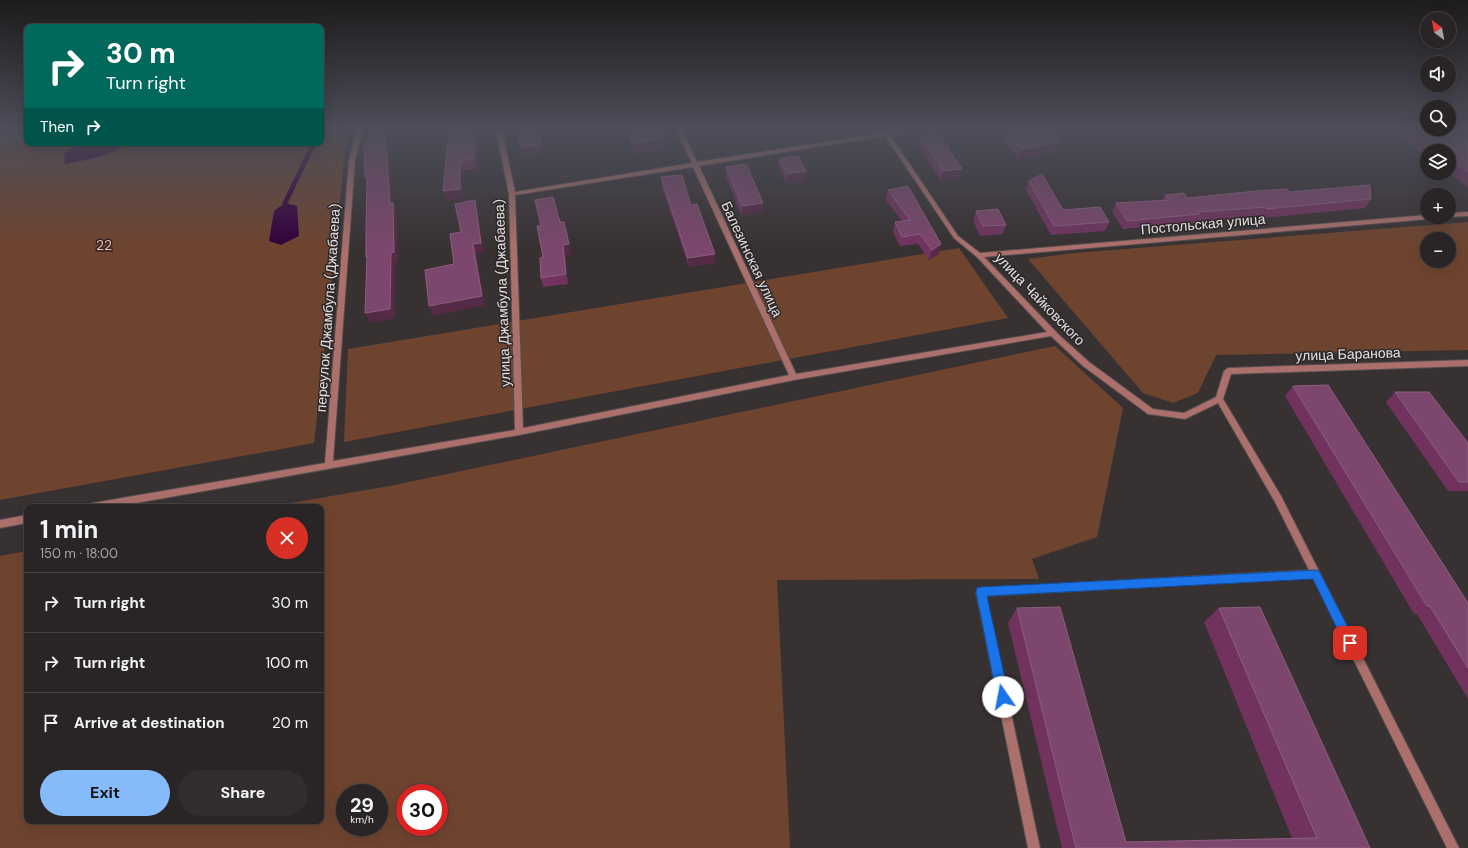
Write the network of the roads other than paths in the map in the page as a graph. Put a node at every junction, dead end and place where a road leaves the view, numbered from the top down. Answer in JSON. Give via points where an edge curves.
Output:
{"nodes":[{"id":1,"x":351,"y":170,"type":"edge"},
{"id":2,"x":507,"y":170,"type":"edge"},
{"id":3,"x":665,"y":170,"type":"edge"},
{"id":4,"x":696,"y":170,"type":"edge"},
{"id":5,"x":910,"y":170,"type":"edge"},
{"id":6,"x":512,"y":194,"type":"junction"},
{"id":7,"x":1468,"y":214,"type":"edge"},
{"id":8,"x":1456,"y":215,"type":"edge"},
{"id":9,"x":1420,"y":218,"type":"edge"},
{"id":10,"x":979,"y":254,"type":"junction"},
{"id":11,"x":1053,"y":333,"type":"junction"},
{"id":12,"x":1468,"y":363,"type":"edge"},
{"id":13,"x":794,"y":377,"type":"junction"},
{"id":14,"x":1219,"y":399,"type":"junction"},
{"id":15,"x":519,"y":432,"type":"junction"},
{"id":16,"x":329,"y":465,"type":"junction"},
{"id":17,"x":110,"y":504,"type":"edge"},
{"id":18,"x":24,"y":520,"type":"edge"},
{"id":19,"x":0,"y":524,"type":"edge"},
{"id":20,"x":1316,"y":574,"type":"junction"},
{"id":21,"x":1034,"y":848,"type":"edge"},
{"id":22,"x":1453,"y":848,"type":"edge"}],
"edges":[{"from":1,"to":16,"type":"street","name":"переулок Джамбула (Джабаева)"},
{"from":2,"to":6,"type":"street","name":"улица Джамбула (Джабаева)"},
{"from":3,"to":6,"type":"street"},
{"from":4,"to":13,"type":"street","name":"Балезинская улица"},
{"from":5,"to":10,"type":"street","name":"улица Чайковского","via":[[956,237]]},
{"from":6,"to":15,"type":"street","name":"улица Джамбула (Джабаева)"},
{"from":7,"to":8,"type":"street"},
{"from":9,"to":10,"type":"street","name":"Постольская улица"},
{"from":10,"to":11,"type":"street","name":"улица Чайковского"},
{"from":11,"to":13,"type":"street"},
{"from":11,"to":14,"type":"street","name":"улица Чайковского","via":[[1086,364],[1151,412],[1185,416]]},
{"from":12,"to":14,"type":"street","name":"улица Баранова","via":[[1228,371]]},
{"from":13,"to":15,"type":"street"},
{"from":14,"to":20,"type":"street","via":[[1278,499]]},
{"from":15,"to":16,"type":"street"},
{"from":16,"to":17,"type":"street"},
{"from":18,"to":19,"type":"street"},
{"from":20,"to":21,"type":"street","via":[[981,592]]},
{"from":20,"to":22,"type":"street"}]}
